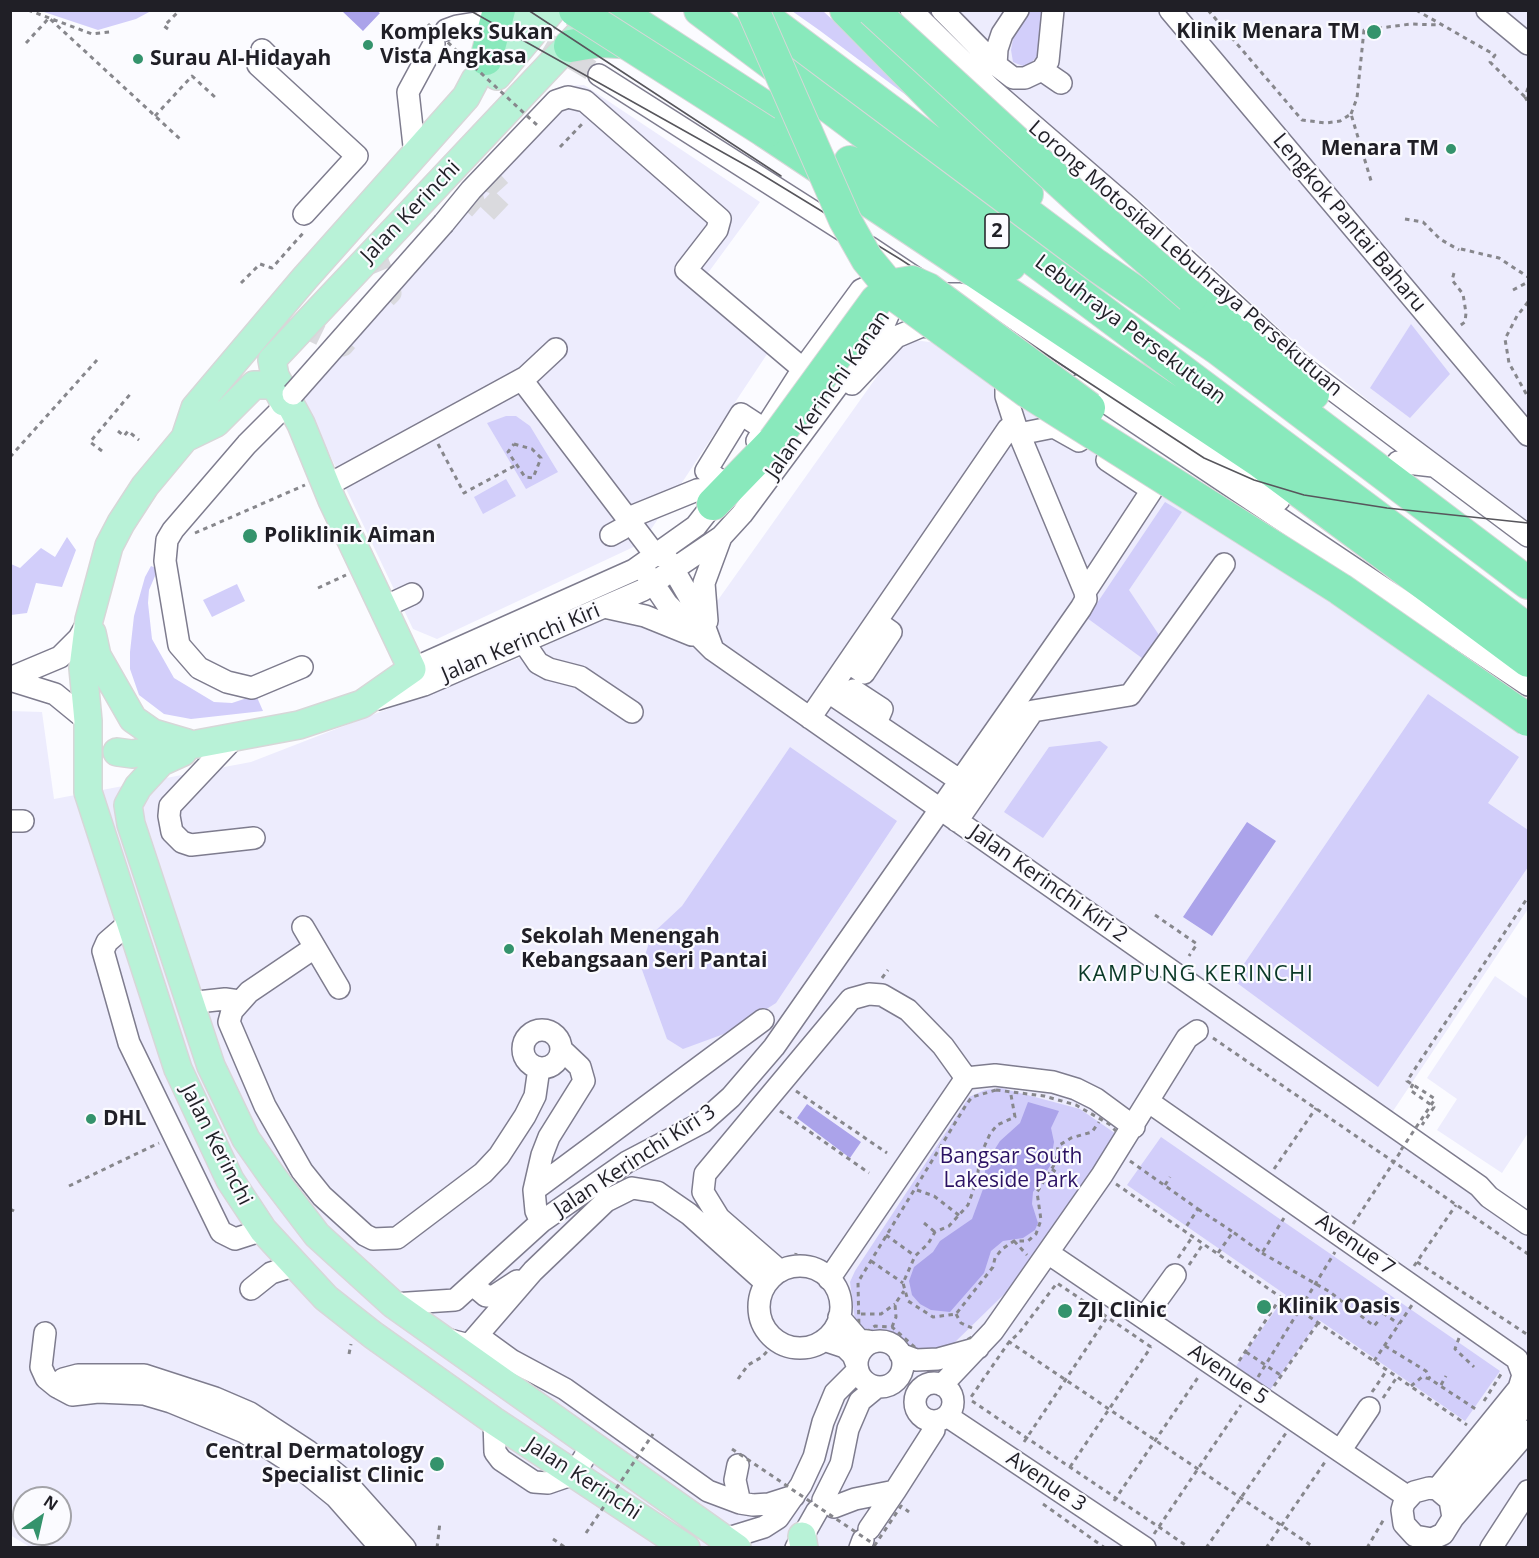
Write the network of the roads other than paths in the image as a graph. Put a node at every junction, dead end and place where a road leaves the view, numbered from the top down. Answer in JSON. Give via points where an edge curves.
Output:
{"nodes":[{"id":1,"x":552,"y":10,"type":"edge"},
{"id":2,"x":575,"y":10,"type":"edge"},
{"id":3,"x":596,"y":10,"type":"edge"},
{"id":4,"x":616,"y":10,"type":"edge"},
{"id":5,"x":700,"y":10,"type":"edge"},
{"id":6,"x":754,"y":10,"type":"edge"},
{"id":7,"x":846,"y":10,"type":"edge"},
{"id":8,"x":872,"y":10,"type":"edge"},
{"id":9,"x":911,"y":10,"type":"edge"},
{"id":10,"x":942,"y":10,"type":"edge"},
{"id":11,"x":1018,"y":10,"type":"edge"},
{"id":12,"x":1053,"y":10,"type":"edge"},
{"id":13,"x":1170,"y":10,"type":"edge"},
{"id":14,"x":1487,"y":10,"type":"edge"},
{"id":15,"x":510,"y":14,"type":"edge"},
{"id":16,"x":1002,"y":34,"type":"junction"},
{"id":17,"x":967,"y":36,"type":"junction"},
{"id":18,"x":1528,"y":44,"type":"edge"},
{"id":19,"x":570,"y":46,"type":"junction"},
{"id":20,"x":262,"y":50,"type":"dead end"},
{"id":21,"x":683,"y":54,"type":"junction"},
{"id":22,"x":996,"y":65,"type":"junction"},
{"id":23,"x":1042,"y":70,"type":"junction"},
{"id":24,"x":599,"y":75,"type":"tunnel mouth"},
{"id":25,"x":482,"y":77,"type":"junction"},
{"id":26,"x":1061,"y":83,"type":"dead end"},
{"id":27,"x":924,"y":88,"type":"junction"},
{"id":28,"x":774,"y":136,"type":"junction"},
{"id":29,"x":415,"y":155,"type":"junction"},
{"id":30,"x":455,"y":166,"type":"junction"},
{"id":31,"x":476,"y":185,"type":"junction"},
{"id":32,"x":1129,"y":208,"type":"junction"},
{"id":33,"x":305,"y":222,"type":"road end"},
{"id":34,"x":847,"y":233,"type":"dead end"},
{"id":35,"x":869,"y":247,"type":"dead end"},
{"id":36,"x":1096,"y":265,"type":"junction"},
{"id":37,"x":861,"y":290,"type":"junction"},
{"id":38,"x":885,"y":322,"type":"junction"},
{"id":39,"x":556,"y":350,"type":"dead end"},
{"id":40,"x":803,"y":369,"type":"junction"},
{"id":41,"x":1007,"y":371,"type":"junction"},
{"id":42,"x":522,"y":380,"type":"junction"},
{"id":43,"x":292,"y":406,"type":"junction"},
{"id":44,"x":819,"y":409,"type":"junction"},
{"id":45,"x":1017,"y":429,"type":"junction"},
{"id":46,"x":769,"y":435,"type":"junction"},
{"id":47,"x":1528,"y":435,"type":"edge"},
{"id":48,"x":185,"y":438,"type":"junction"},
{"id":49,"x":1078,"y":440,"type":"junction"},
{"id":50,"x":1293,"y":452,"type":"junction"},
{"id":51,"x":1097,"y":458,"type":"dead end"},
{"id":52,"x":1398,"y":462,"type":"junction"},
{"id":53,"x":1436,"y":467,"type":"junction"},
{"id":54,"x":325,"y":489,"type":"junction"},
{"id":55,"x":721,"y":494,"type":"junction"},
{"id":56,"x":620,"y":527,"type":"junction"},
{"id":57,"x":1528,"y":536,"type":"edge"},
{"id":58,"x":721,"y":537,"type":"junction"},
{"id":59,"x":653,"y":557,"type":"junction"},
{"id":60,"x":1224,"y":564,"type":"dead end"},
{"id":61,"x":675,"y":570,"type":"junction"},
{"id":62,"x":1343,"y":581,"type":"junction"},
{"id":63,"x":1528,"y":582,"type":"edge"},
{"id":64,"x":653,"y":585,"type":"junction"},
{"id":65,"x":1085,"y":592,"type":"junction"},
{"id":66,"x":412,"y":594,"type":"dead end"},
{"id":67,"x":604,"y":607,"type":"junction"},
{"id":68,"x":382,"y":608,"type":"junction"},
{"id":69,"x":89,"y":620,"type":"junction"},
{"id":70,"x":523,"y":641,"type":"junction"},
{"id":71,"x":708,"y":642,"type":"junction"},
{"id":72,"x":1521,"y":645,"type":"edge"},
{"id":73,"x":302,"y":667,"type":"dead end"},
{"id":74,"x":412,"y":669,"type":"junction"},
{"id":75,"x":10,"y":679,"type":"edge"},
{"id":76,"x":1528,"y":685,"type":"edge"},
{"id":77,"x":840,"y":700,"type":"dead end"},
{"id":78,"x":362,"y":704,"type":"junction"},
{"id":79,"x":632,"y":712,"type":"dead end"},
{"id":80,"x":810,"y":718,"type":"junction"},
{"id":81,"x":1528,"y":720,"type":"edge"},
{"id":82,"x":88,"y":721,"type":"junction"},
{"id":83,"x":234,"y":738,"type":"junction"},
{"id":84,"x":197,"y":744,"type":"junction"},
{"id":85,"x":962,"y":782,"type":"junction"},
{"id":86,"x":949,"y":816,"type":"junction"},
{"id":87,"x":254,"y":838,"type":"dead end"},
{"id":88,"x":130,"y":922,"type":"junction"},
{"id":89,"x":303,"y":927,"type":"dead end"},
{"id":90,"x":314,"y":948,"type":"junction"},
{"id":91,"x":339,"y":988,"type":"dead end"},
{"id":92,"x":239,"y":1001,"type":"junction"},
{"id":93,"x":188,"y":1003,"type":"junction"},
{"id":94,"x":763,"y":1020,"type":"dead end"},
{"id":95,"x":1201,"y":1032,"type":"road end"},
{"id":96,"x":561,"y":1049,"type":"junction"},
{"id":97,"x":539,"y":1068,"type":"junction"},
{"id":98,"x":966,"y":1078,"type":"junction"},
{"id":99,"x":1149,"y":1102,"type":"junction"},
{"id":100,"x":1134,"y":1127,"type":"junction"},
{"id":101,"x":207,"y":1134,"type":"junction"},
{"id":102,"x":176,"y":1143,"type":"junction"},
{"id":103,"x":1479,"y":1186,"type":"junction"},
{"id":104,"x":534,"y":1190,"type":"junction"},
{"id":105,"x":1528,"y":1210,"type":"edge"},
{"id":106,"x":541,"y":1222,"type":"junction"},
{"id":107,"x":1528,"y":1224,"type":"edge"},
{"id":108,"x":263,"y":1230,"type":"junction"},
{"id":109,"x":1041,"y":1255,"type":"junction"},
{"id":110,"x":293,"y":1266,"type":"junction"},
{"id":111,"x":533,"y":1271,"type":"junction"},
{"id":112,"x":1174,"y":1275,"type":"dead end"},
{"id":113,"x":773,"y":1277,"type":"junction"},
{"id":114,"x":829,"y":1279,"type":"junction"},
{"id":115,"x":473,"y":1285,"type":"junction"},
{"id":116,"x":251,"y":1289,"type":"dead end"},
{"id":117,"x":393,"y":1304,"type":"junction"},
{"id":118,"x":849,"y":1316,"type":"junction"},
{"id":119,"x":1144,"y":1318,"type":"junction"},
{"id":120,"x":45,"y":1333,"type":"dead end"},
{"id":121,"x":373,"y":1335,"type":"junction"},
{"id":122,"x":437,"y":1335,"type":"junction"},
{"id":123,"x":478,"y":1336,"type":"junction"},
{"id":124,"x":824,"y":1340,"type":"junction"},
{"id":125,"x":980,"y":1340,"type":"junction"},
{"id":126,"x":874,"y":1342,"type":"junction"},
{"id":127,"x":901,"y":1357,"type":"junction"},
{"id":128,"x":858,"y":1367,"type":"junction"},
{"id":129,"x":933,"y":1386,"type":"junction"},
{"id":130,"x":880,"y":1387,"type":"junction"},
{"id":131,"x":1369,"y":1408,"type":"dead end"},
{"id":132,"x":917,"y":1409,"type":"junction"},
{"id":133,"x":1526,"y":1418,"type":"edge"},
{"id":134,"x":941,"y":1423,"type":"junction"},
{"id":135,"x":592,"y":1445,"type":"junction"},
{"id":136,"x":735,"y":1457,"type":"road end"},
{"id":137,"x":1330,"y":1458,"type":"junction"},
{"id":138,"x":309,"y":1463,"type":"junction"},
{"id":139,"x":574,"y":1474,"type":"junction"},
{"id":140,"x":895,"y":1491,"type":"junction"},
{"id":141,"x":1528,"y":1491,"type":"edge"},
{"id":142,"x":794,"y":1496,"type":"junction"},
{"id":143,"x":1408,"y":1497,"type":"junction"},
{"id":144,"x":740,"y":1503,"type":"junction"},
{"id":145,"x":1447,"y":1503,"type":"junction"},
{"id":146,"x":814,"y":1522,"type":"edge"},
{"id":147,"x":864,"y":1539,"type":"edge"},
{"id":148,"x":1403,"y":1539,"type":"edge"},
{"id":149,"x":731,"y":1543,"type":"edge"},
{"id":150,"x":1429,"y":1543,"type":"edge"},
{"id":151,"x":381,"y":1548,"type":"edge"},
{"id":152,"x":405,"y":1548,"type":"edge"},
{"id":153,"x":686,"y":1548,"type":"edge"},
{"id":154,"x":1145,"y":1548,"type":"edge"},
{"id":155,"x":1491,"y":1548,"type":"edge"}],
"edges":[{"from":1,"to":25,"type":"main road","name":"Jalan Kerinchi"},
{"from":2,"to":28,"type":"highway","bridge":true},
{"from":3,"to":19,"type":"main road","name":"Jalan Kerinchi"},
{"from":4,"to":21,"type":"highway"},
{"from":5,"to":50,"type":"highway","name":"Lebuhraya Persekutuan","number":"2"},
{"from":6,"to":36,"type":"highway","name":"Lebuhraya Persekutuan","number":"2"},
{"from":6,"to":62,"type":"highway","bridge":true,"via":[[845,220],[867,259],[900,298],[1028,392]]},
{"from":7,"to":27,"type":"highway"},
{"from":8,"to":52,"type":"highway","bridge":true,"via":[[1191,297]]},
{"from":9,"to":32,"type":"street","name":"Lorong Motosikal Lebuhraya Persekutuan","via":[[990,88]]},
{"from":10,"to":17,"type":"street"},
{"from":11,"to":16,"type":"street"},
{"from":12,"to":23,"type":"street","via":[[1052,42]]},
{"from":13,"to":47,"type":"street","name":"Lengkok Pantai Baharu"},
{"from":14,"to":18,"type":"street"},
{"from":15,"to":25,"type":"highway"},
{"from":15,"to":29,"type":"street","via":[[436,33],[408,92]]},
{"from":16,"to":17,"type":"street","via":[[982,39]]},
{"from":16,"to":22,"type":"street"},
{"from":17,"to":22,"type":"street"},
{"from":19,"to":21,"type":"highway","via":[[615,41],[647,44]]},
{"from":19,"to":30,"type":"main road","name":"Jalan Kerinchi"},
{"from":20,"to":33,"type":"street","via":[[267,55],[258,65],[357,156]]},
{"from":21,"to":50,"type":"highway"},
{"from":22,"to":23,"type":"street","via":[[1013,78],[1025,78]]},
{"from":23,"to":26,"type":"street"},
{"from":24,"to":34,"type":"street"},
{"from":25,"to":29,"type":"main road","name":"Jalan Kerinchi"},
{"from":27,"to":32,"type":"street"},
{"from":27,"to":36,"type":"highway"},
{"from":28,"to":37,"type":"street","via":[[840,201],[860,244]]},
{"from":28,"to":72,"type":"highway","via":[[1259,461]]},
{"from":29,"to":48,"type":"main road","name":"Jalan Kerinchi","via":[[195,408]]},
{"from":30,"to":31,"type":"street"},
{"from":30,"to":43,"type":"main road","name":"Jalan Kerinchi","via":[[272,360],[273,370]]},
{"from":31,"to":40,"type":"street","via":[[556,101],[568,97],[585,101],[720,219],[717,230],[684,273]]},
{"from":31,"to":43,"type":"street","bridge":true},
{"from":32,"to":53,"type":"street","name":"Lorong Motosikal Lebuhraya Persekutuan","via":[[1301,366]]},
{"from":35,"to":76,"type":"street"},
{"from":36,"to":63,"type":"highway","name":"Lebuhraya Persekutuan","number":"2","via":[[1217,348]]},
{"from":37,"to":38,"type":"street","name":"Jalan Kerinchi Kanan","via":[[874,284],[891,292],[893,304]]},
{"from":37,"to":40,"type":"street","name":"Jalan Kerinchi Kanan"},
{"from":38,"to":44,"type":"street","name":"Jalan Kerinchi Kanan"},
{"from":38,"to":72,"type":"street","via":[[914,303],[943,294],[960,294],[993,304],[1476,637]]},
{"from":39,"to":42,"type":"street"},
{"from":40,"to":46,"type":"street","name":"Jalan Kerinchi Kanan"},
{"from":41,"to":44,"type":"street","via":[[945,328],[922,326],[896,337],[850,386]]},
{"from":41,"to":45,"type":"street","via":[[1006,396]]},
{"from":41,"to":62,"type":"street","via":[[1063,393],[1237,500]]},
{"from":42,"to":54,"type":"street"},
{"from":42,"to":56,"type":"street","via":[[608,488]]},
{"from":43,"to":48,"type":"main road","name":"Jalan Kerinchi","via":[[277,389],[260,383],[250,387],[216,423]]},
{"from":43,"to":54,"type":"main road"},
{"from":43,"to":73,"type":"street","via":[[248,444],[173,530],[167,540],[165,561],[179,645],[199,668],[226,682],[252,688]]},
{"from":44,"to":58,"type":"street","name":"Jalan Kerinchi Kanan"},
{"from":45,"to":49,"type":"street","via":[[1054,427]]},
{"from":45,"to":65,"type":"street"},
{"from":45,"to":80,"type":"street","via":[[1008,429]]},
{"from":46,"to":55,"type":"highway"},
{"from":46,"to":55,"type":"street","via":[[741,414],[706,471]]},
{"from":46,"to":62,"type":"highway","bridge":true,"via":[[876,301],[894,285],[912,282],[928,289]]},
{"from":48,"to":69,"type":"main road","name":"Jalan Kerinchi","via":[[145,486],[121,523],[109,546]]},
{"from":49,"to":51,"type":"street","via":[[1084,450]]},
{"from":49,"to":65,"type":"street","via":[[1152,490]]},
{"from":50,"to":72,"type":"highway","name":"Lebuhraya Persekutuan","number":"2"},
{"from":52,"to":53,"type":"street"},
{"from":52,"to":63,"type":"highway"},
{"from":53,"to":57,"type":"street","name":"Lorong Motosikal Lebuhraya Persekutuan"},
{"from":54,"to":68,"type":"main road"},
{"from":55,"to":56,"type":"street","via":[[697,490]]},
{"from":55,"to":59,"type":"street","via":[[696,526]]},
{"from":56,"to":59,"type":"street"},
{"from":58,"to":61,"type":"street","name":"Jalan Kerinchi Kanan"},
{"from":58,"to":71,"type":"street","via":[[704,583]]},
{"from":59,"to":61,"type":"street"},
{"from":59,"to":64,"type":"street"},
{"from":59,"to":74,"type":"street","name":"Jalan Kerinchi Kiri","via":[[602,586]]},
{"from":60,"to":86,"type":"street","via":[[1130,694],[1034,711]]},
{"from":61,"to":64,"type":"street","name":"Jalan Kerinchi Kiri"},
{"from":61,"to":71,"type":"street"},
{"from":62,"to":81,"type":"highway","bridge":true},
{"from":64,"to":67,"type":"street","name":"Jalan Kerinchi Kiri"},
{"from":64,"to":71,"type":"street"},
{"from":65,"to":85,"type":"street","via":[[1081,608]]},
{"from":66,"to":68,"type":"street"},
{"from":67,"to":70,"type":"street","name":"Jalan Kerinchi Kiri"},
{"from":67,"to":71,"type":"street","via":[[645,616]]},
{"from":68,"to":74,"type":"main road"},
{"from":69,"to":75,"type":"street","via":[[79,638],[60,657]]},
{"from":69,"to":82,"type":"main road","name":"Jalan Kerinchi","via":[[83,668]]},
{"from":69,"to":84,"type":"main road","name":"Jalan Kerinchi","via":[[97,656],[133,719],[153,733]]},
{"from":70,"to":78,"type":"street","name":"Jalan Kerinchi Kiri","via":[[424,685]]},
{"from":70,"to":79,"type":"street","via":[[538,663],[580,677]]},
{"from":71,"to":80,"type":"street","name":"Jalan Kerinchi Kiri 2"},
{"from":74,"to":78,"type":"main road","name":"Jalan Kerinchi Kiri"},
{"from":75,"to":82,"type":"street","via":[[55,694]]},
{"from":77,"to":85,"type":"street"},
{"from":78,"to":83,"type":"main road","name":"Jalan Kerinchi Kiri","via":[[300,725]]},
{"from":80,"to":86,"type":"street","name":"Jalan Kerinchi Kiri 2"},
{"from":82,"to":84,"type":"main road","name":"Jalan Kerinchi Kiri","via":[[111,747],[132,754]]},
{"from":82,"to":88,"type":"main road","name":"Jalan Kerinchi","via":[[88,792]]},
{"from":83,"to":84,"type":"main road","name":"Jalan Kerinchi Kiri"},
{"from":83,"to":87,"type":"street","via":[[170,806],[172,832],[191,845]]},
{"from":84,"to":93,"type":"main road","name":"Jalan Kerinchi","via":[[148,794],[141,819],[140,854]]},
{"from":85,"to":86,"type":"street"},
{"from":86,"to":103,"type":"street","name":"Jalan Kerinchi Kiri 2","via":[[1260,1042]]},
{"from":86,"to":106,"type":"street","name":"Jalan Kerinchi Kiri 3","via":[[725,1106],[627,1162]]},
{"from":88,"to":101,"type":"main road","name":"Jalan Kerinchi","via":[[164,1030]]},
{"from":88,"to":102,"type":"street","via":[[107,942],[104,957],[129,1043]]},
{"from":89,"to":90,"type":"street"},
{"from":90,"to":91,"type":"street"},
{"from":90,"to":92,"type":"street"},
{"from":92,"to":93,"type":"street"},
{"from":92,"to":97,"type":"street","via":[[230,1014],[230,1026],[282,1139],[322,1196],[373,1239],[398,1238],[483,1173],[525,1116],[535,1096]]},
{"from":93,"to":117,"type":"main road","name":"Jalan Kerinchi","via":[[219,1084],[246,1139],[317,1235]]},
{"from":94,"to":104,"type":"street"},
{"from":95,"to":99,"type":"street","via":[[1187,1038]]},
{"from":96,"to":97,"type":"street","via":[[557,1061]]},
{"from":96,"to":97,"type":"street","via":[[557,1037],[547,1030],[529,1034],[522,1051],[528,1062]]},
{"from":96,"to":104,"type":"street","via":[[580,1067],[584,1081],[549,1137]]},
{"from":98,"to":100,"type":"street","via":[[995,1075],[1053,1082],[1096,1099]]},
{"from":98,"to":113,"type":"street","via":[[944,1046],[908,1010],[882,995],[851,999],[705,1174],[703,1192],[719,1218]]},
{"from":98,"to":114,"type":"street"},
{"from":99,"to":100,"type":"street"},
{"from":99,"to":145,"type":"street","name":"Avenue 7","via":[[1517,1359],[1523,1375],[1519,1388],[1474,1429]]},
{"from":100,"to":109,"type":"street"},
{"from":101,"to":102,"type":"street"},
{"from":101,"to":108,"type":"main road","name":"Jalan Kerinchi","via":[[230,1180]]},
{"from":102,"to":108,"type":"street","via":[[221,1232],[235,1239]]},
{"from":103,"to":105,"type":"street","via":[[1494,1189]]},
{"from":103,"to":107,"type":"street","name":"Jalan Kerinchi Kiri 2"},
{"from":104,"to":106,"type":"street"},
{"from":106,"to":115,"type":"street","name":"Jalan Kerinchi Kiri 3"},
{"from":108,"to":110,"type":"main road","name":"Jalan Kerinchi"},
{"from":109,"to":119,"type":"street","name":"Avenue 5"},
{"from":109,"to":125,"type":"street"},
{"from":110,"to":116,"type":"street","via":[[271,1273]]},
{"from":110,"to":121,"type":"main road","name":"Jalan Kerinchi"},
{"from":111,"to":113,"type":"street","via":[[606,1201],[632,1188],[657,1192]]},
{"from":111,"to":115,"type":"street","via":[[494,1296],[486,1296]]},
{"from":111,"to":123,"type":"street"},
{"from":112,"to":119,"type":"street"},
{"from":113,"to":114,"type":"street","via":[[795,1266],[808,1267]]},
{"from":113,"to":124,"type":"street","via":[[760,1300],[760,1318],[773,1338],[798,1348]]},
{"from":114,"to":118,"type":"street"},
{"from":115,"to":117,"type":"street","name":"Jalan Kerinchi Kiri 3","via":[[447,1301]]},
{"from":117,"to":121,"type":"main road"},
{"from":117,"to":122,"type":"main road","name":"Jalan Kerinchi"},
{"from":118,"to":124,"type":"street"},
{"from":118,"to":126,"type":"street","via":[[860,1340]]},
{"from":119,"to":137,"type":"street","name":"Avenue 5","via":[[1161,1346]]},
{"from":120,"to":138,"type":"street","via":[[41,1367],[46,1378],[72,1395],[144,1394],[244,1432]]},
{"from":121,"to":139,"type":"main road","name":"Jalan Kerinchi"},
{"from":122,"to":123,"type":"street","via":[[464,1345],[470,1345]]},
{"from":122,"to":135,"type":"main road","name":"Jalan Kerinchi"},
{"from":123,"to":144,"type":"street","via":[[511,1360],[565,1389],[708,1491]]},
{"from":124,"to":128,"type":"street","via":[[845,1347]]},
{"from":125,"to":127,"type":"street","via":[[938,1359]]},
{"from":125,"to":129,"type":"street"},
{"from":126,"to":127,"type":"street","via":[[889,1344]]},
{"from":126,"to":128,"type":"street","via":[[864,1348]]},
{"from":127,"to":129,"type":"street"},
{"from":127,"to":130,"type":"street","via":[[900,1375]]},
{"from":128,"to":130,"type":"street","via":[[865,1381]]},
{"from":128,"to":142,"type":"street","via":[[835,1393],[814,1457]]},
{"from":129,"to":132,"type":"street","via":[[916,1396]]},
{"from":129,"to":134,"type":"street","via":[[953,1399]]},
{"from":130,"to":132,"type":"street","via":[[902,1393]]},
{"from":130,"to":146,"type":"street","via":[[860,1401],[848,1429],[841,1464]]},
{"from":131,"to":137,"type":"street"},
{"from":132,"to":134,"type":"street","via":[[931,1421]]},
{"from":133,"to":145,"type":"street"},
{"from":134,"to":140,"type":"street"},
{"from":134,"to":154,"type":"street","name":"Avenue 3","via":[[1063,1476]]},
{"from":135,"to":139,"type":"street"},
{"from":135,"to":149,"type":"main road","name":"Jalan Kerinchi"},
{"from":136,"to":144,"type":"street"},
{"from":137,"to":143,"type":"street","name":"Avenue 5"},
{"from":138,"to":151,"type":"street"},
{"from":138,"to":152,"type":"street","via":[[345,1480]]},
{"from":139,"to":153,"type":"main road","name":"Jalan Kerinchi"},
{"from":140,"to":146,"type":"street","via":[[855,1499]]},
{"from":140,"to":147,"type":"street"},
{"from":141,"to":155,"type":"street"},
{"from":142,"to":144,"type":"street","via":[[769,1504]]},
{"from":142,"to":149,"type":"street","via":[[778,1518]]},
{"from":143,"to":145,"type":"street","via":[[1421,1489]]},
{"from":143,"to":148,"type":"street","via":[[1402,1517]]},
{"from":145,"to":150,"type":"street","via":[[1448,1530]]},
{"from":148,"to":150,"type":"street","via":[[1423,1539]]}]}
